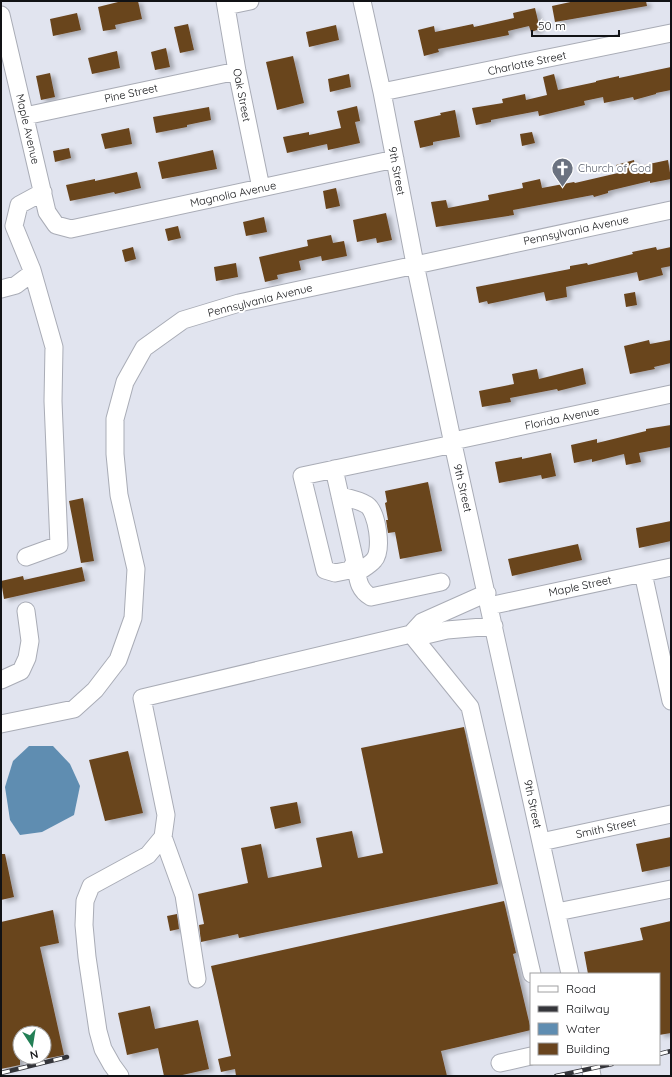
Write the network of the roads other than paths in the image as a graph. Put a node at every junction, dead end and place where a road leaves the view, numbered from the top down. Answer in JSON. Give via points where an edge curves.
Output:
{"nodes":[{"id":1,"x":250,"y":1,"type":"edge"},
{"id":2,"x":362,"y":1,"type":"edge"},
{"id":3,"x":226,"y":4,"type":"edge"},
{"id":4,"x":1,"y":15,"type":"edge"},
{"id":5,"x":671,"y":33,"type":"edge"},
{"id":6,"x":5,"y":47,"type":"edge"},
{"id":7,"x":237,"y":71,"type":"junction"},
{"id":8,"x":382,"y":92,"type":"junction"},
{"id":9,"x":25,"y":116,"type":"junction"},
{"id":10,"x":395,"y":159,"type":"junction"},
{"id":11,"x":261,"y":188,"type":"junction"},
{"id":12,"x":42,"y":192,"type":"junction"},
{"id":13,"x":671,"y":210,"type":"edge"},
{"id":14,"x":71,"y":229,"type":"joint"},
{"id":15,"x":415,"y":264,"type":"junction"},
{"id":16,"x":32,"y":273,"type":"junction"},
{"id":17,"x":1,"y":289,"type":"edge"},
{"id":18,"x":671,"y":394,"type":"edge"},
{"id":19,"x":453,"y":443,"type":"junction"},
{"id":20,"x":334,"y":469,"type":"junction"},
{"id":21,"x":340,"y":496,"type":"junction"},
{"id":22,"x":26,"y":557,"type":"dead end"},
{"id":23,"x":356,"y":567,"type":"junction"},
{"id":24,"x":671,"y":567,"type":"edge"},
{"id":25,"x":643,"y":573,"type":"junction"},
{"id":26,"x":441,"y":582,"type":"dead end"},
{"id":27,"x":488,"y":599,"type":"junction"},
{"id":28,"x":26,"y":610,"type":"dead end"},
{"id":29,"x":494,"y":626,"type":"junction"},
{"id":30,"x":411,"y":634,"type":"junction"},
{"id":31,"x":1,"y":680,"type":"edge"},
{"id":32,"x":671,"y":701,"type":"edge"},
{"id":33,"x":1,"y":724,"type":"edge"},
{"id":34,"x":671,"y":814,"type":"edge"},
{"id":35,"x":163,"y":837,"type":"junction"},
{"id":36,"x":541,"y":842,"type":"junction"},
{"id":37,"x":671,"y":889,"type":"edge"},
{"id":38,"x":557,"y":912,"type":"junction"},
{"id":39,"x":532,"y":973,"type":"edge"},
{"id":40,"x":570,"y":973,"type":"edge"},
{"id":41,"x":197,"y":979,"type":"dead end"},
{"id":42,"x":530,"y":1056,"type":"edge"},
{"id":43,"x":500,"y":1063,"type":"dead end"},
{"id":44,"x":590,"y":1065,"type":"edge"},
{"id":45,"x":120,"y":1076,"type":"edge"},
{"id":46,"x":592,"y":1076,"type":"edge"}],
"edges":[{"from":1,"to":3,"type":"street"},
{"from":2,"to":8,"type":"street","name":"9th Street"},
{"from":3,"to":7,"type":"street","name":"Oak Street"},
{"from":4,"to":6,"type":"street","name":"Maple Avenue"},
{"from":5,"to":8,"type":"street","name":"Charlotte Street"},
{"from":6,"to":9,"type":"street","name":"Maple Avenue"},
{"from":7,"to":9,"type":"street","name":"Pine Street"},
{"from":7,"to":11,"type":"street","name":"Oak Street"},
{"from":8,"to":10,"type":"street","name":"9th Street"},
{"from":9,"to":12,"type":"street","name":"Maple Avenue"},
{"from":10,"to":11,"type":"street","name":"Magnolia Avenue"},
{"from":10,"to":15,"type":"street","name":"9th Street"},
{"from":11,"to":14,"type":"street","name":"Magnolia Avenue"},
{"from":12,"to":14,"type":"street","name":"Maple Avenue","via":[[47,212],[56,225]]},
{"from":12,"to":16,"type":"street","via":[[19,205],[14,226]]},
{"from":13,"to":15,"type":"street","name":"Pennsylvania Avenue"},
{"from":15,"to":19,"type":"street","name":"9th Street"},
{"from":15,"to":33,"type":"street","name":"Pennsylvania Avenue","via":[[239,303],[183,320],[144,348],[125,382],[115,419],[119,495],[136,569],[133,618],[118,660],[95,690],[74,709]]},
{"from":16,"to":17,"type":"street","via":[[16,285]]},
{"from":16,"to":22,"type":"street","via":[[54,347],[53,401],[59,545]]},
{"from":18,"to":19,"type":"street","name":"Florida Avenue"},
{"from":19,"to":20,"type":"street","name":"Florida Avenue"},
{"from":19,"to":27,"type":"street","name":"9th Street"},
{"from":20,"to":21,"type":"street"},
{"from":20,"to":23,"type":"street","name":"Florida Avenue","via":[[302,476],[325,570],[335,573]]},
{"from":21,"to":23,"type":"street"},
{"from":21,"to":23,"type":"street","via":[[366,505],[372,510],[379,536],[379,549],[375,559]]},
{"from":23,"to":26,"type":"street","via":[[360,587],[371,597]]},
{"from":24,"to":25,"type":"street","name":"Maple Street"},
{"from":25,"to":27,"type":"street","name":"Maple Street"},
{"from":25,"to":32,"type":"street"},
{"from":27,"to":29,"type":"street","name":"9th Street"},
{"from":27,"to":30,"type":"street","name":"Maple Street","via":[[422,622]]},
{"from":28,"to":31,"type":"street","via":[[30,641],[27,658],[21,671]]},
{"from":29,"to":30,"type":"street","via":[[447,630],[426,635]]},
{"from":29,"to":36,"type":"street","name":"9th Street"},
{"from":30,"to":35,"type":"street","via":[[142,698],[166,815]]},
{"from":30,"to":39,"type":"street","via":[[470,707]]},
{"from":34,"to":36,"type":"street","name":"Smith Street"},
{"from":35,"to":41,"type":"street","via":[[184,895]]},
{"from":35,"to":45,"type":"street","via":[[148,855],[91,886],[85,901],[87,957],[98,1031],[103,1049]]},
{"from":36,"to":38,"type":"street","name":"9th Street"},
{"from":37,"to":38,"type":"street"},
{"from":38,"to":40,"type":"street","name":"9th Street"},
{"from":42,"to":43,"type":"street"},
{"from":44,"to":46,"type":"street"}]}
